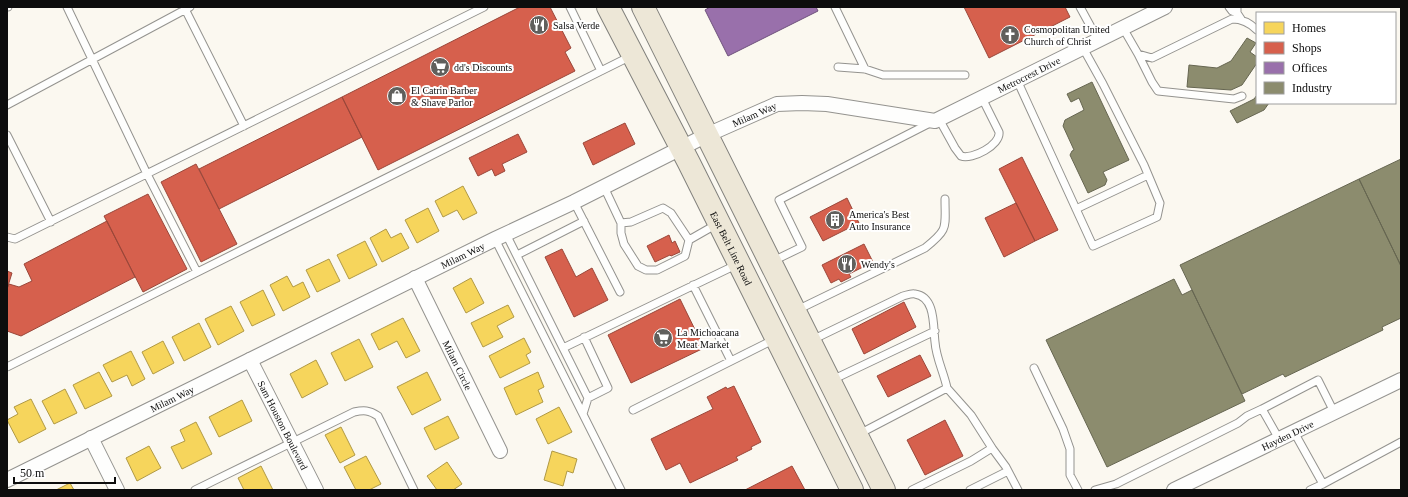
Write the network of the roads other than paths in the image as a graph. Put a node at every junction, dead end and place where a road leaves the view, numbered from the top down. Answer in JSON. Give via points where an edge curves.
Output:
{"nodes":[{"id":1,"x":67,"y":7,"type":"edge"},
{"id":2,"x":484,"y":7,"type":"edge"},
{"id":3,"x":570,"y":7,"type":"edge"},
{"id":4,"x":608,"y":7,"type":"edge"},
{"id":5,"x":643,"y":7,"type":"edge"},
{"id":6,"x":835,"y":7,"type":"edge"},
{"id":7,"x":1080,"y":7,"type":"edge"},
{"id":8,"x":1165,"y":7,"type":"edge"},
{"id":9,"x":1229,"y":7,"type":"edge"},
{"id":10,"x":186,"y":8,"type":"edge"},
{"id":11,"x":1238,"y":13,"type":"edge"},
{"id":12,"x":1123,"y":28,"type":"junction"},
{"id":13,"x":1256,"y":29,"type":"edge"},
{"id":14,"x":1098,"y":40,"type":"junction"},
{"id":15,"x":1082,"y":48,"type":"junction"},
{"id":16,"x":1138,"y":54,"type":"junction"},
{"id":17,"x":633,"y":55,"type":"junction"},
{"id":18,"x":92,"y":59,"type":"junction"},
{"id":19,"x":838,"y":67,"type":"dead end"},
{"id":20,"x":865,"y":69,"type":"junction"},
{"id":21,"x":601,"y":72,"type":"junction"},
{"id":22,"x":964,"y":75,"type":"dead end"},
{"id":23,"x":1017,"y":80,"type":"junction"},
{"id":24,"x":1242,"y":96,"type":"dead end"},
{"id":25,"x":982,"y":98,"type":"junction"},
{"id":26,"x":7,"y":105,"type":"edge"},
{"id":27,"x":937,"y":120,"type":"junction"},
{"id":28,"x":244,"y":126,"type":"junction"},
{"id":29,"x":7,"y":135,"type":"edge"},
{"id":30,"x":707,"y":135,"type":"junction"},
{"id":31,"x":681,"y":148,"type":"junction"},
{"id":32,"x":147,"y":174,"type":"junction"},
{"id":33,"x":1148,"y":175,"type":"junction"},
{"id":34,"x":604,"y":187,"type":"junction"},
{"id":35,"x":945,"y":199,"type":"dead end"},
{"id":36,"x":574,"y":202,"type":"junction"},
{"id":37,"x":1076,"y":209,"type":"junction"},
{"id":38,"x":584,"y":221,"type":"junction"},
{"id":39,"x":51,"y":222,"type":"junction"},
{"id":40,"x":621,"y":223,"type":"junction"},
{"id":41,"x":719,"y":223,"type":"junction"},
{"id":42,"x":7,"y":236,"type":"edge"},
{"id":43,"x":501,"y":236,"type":"junction"},
{"id":44,"x":689,"y":240,"type":"junction"},
{"id":45,"x":517,"y":255,"type":"junction"},
{"id":46,"x":771,"y":262,"type":"junction"},
{"id":47,"x":739,"y":263,"type":"junction"},
{"id":48,"x":197,"y":272,"type":"junction"},
{"id":49,"x":415,"y":278,"type":"junction"},
{"id":50,"x":693,"y":285,"type":"junction"},
{"id":51,"x":620,"y":292,"type":"dead end"},
{"id":52,"x":795,"y":311,"type":"junction"},
{"id":53,"x":935,"y":331,"type":"junction"},
{"id":54,"x":584,"y":337,"type":"junction"},
{"id":55,"x":776,"y":338,"type":"junction"},
{"id":56,"x":810,"y":341,"type":"junction"},
{"id":57,"x":563,"y":348,"type":"junction"},
{"id":58,"x":250,"y":360,"type":"junction"},
{"id":59,"x":730,"y":361,"type":"junction"},
{"id":60,"x":7,"y":367,"type":"edge"},
{"id":61,"x":1034,"y":368,"type":"dead end"},
{"id":62,"x":1401,"y":380,"type":"edge"},
{"id":63,"x":830,"y":381,"type":"junction"},
{"id":64,"x":947,"y":388,"type":"junction"},
{"id":65,"x":588,"y":398,"type":"junction"},
{"id":66,"x":1262,"y":409,"type":"junction"},
{"id":67,"x":633,"y":410,"type":"dead end"},
{"id":68,"x":1334,"y":412,"type":"junction"},
{"id":69,"x":583,"y":414,"type":"junction"},
{"id":70,"x":1294,"y":432,"type":"junction"},
{"id":71,"x":857,"y":435,"type":"junction"},
{"id":72,"x":91,"y":438,"type":"junction"},
{"id":73,"x":1278,"y":439,"type":"junction"},
{"id":74,"x":292,"y":442,"type":"junction"},
{"id":75,"x":1401,"y":442,"type":"edge"},
{"id":76,"x":992,"y":448,"type":"junction"},
{"id":77,"x":500,"y":451,"type":"dead end"},
{"id":78,"x":1008,"y":471,"type":"junction"},
{"id":79,"x":7,"y":480,"type":"edge"},
{"id":80,"x":1323,"y":484,"type":"junction"},
{"id":81,"x":206,"y":488,"type":"edge"},
{"id":82,"x":1098,"y":489,"type":"edge"},
{"id":83,"x":116,"y":490,"type":"edge"},
{"id":84,"x":195,"y":490,"type":"edge"},
{"id":85,"x":316,"y":490,"type":"edge"},
{"id":86,"x":414,"y":490,"type":"edge"},
{"id":87,"x":621,"y":490,"type":"edge"},
{"id":88,"x":852,"y":490,"type":"edge"},
{"id":89,"x":884,"y":490,"type":"edge"},
{"id":90,"x":912,"y":490,"type":"edge"},
{"id":91,"x":970,"y":490,"type":"edge"},
{"id":92,"x":1018,"y":490,"type":"edge"},
{"id":93,"x":1078,"y":490,"type":"edge"},
{"id":94,"x":1174,"y":490,"type":"edge"},
{"id":95,"x":1310,"y":490,"type":"edge"}],
"edges":[{"from":1,"to":18,"type":"lane"},
{"from":2,"to":28,"type":"lane"},
{"from":3,"to":21,"type":"lane"},
{"from":4,"to":17,"type":"main road","name":"East Belt Line Road"},
{"from":5,"to":30,"type":"main road"},
{"from":6,"to":20,"type":"lane"},
{"from":7,"to":14,"type":"lane"},
{"from":8,"to":12,"type":"street","name":"Metrocrest Drive"},
{"from":9,"to":11,"type":"lane"},
{"from":10,"to":18,"type":"lane"},
{"from":10,"to":28,"type":"lane"},
{"from":11,"to":13,"type":"lane"},
{"from":11,"to":16,"type":"lane","via":[[1232,19],[1152,58]]},
{"from":12,"to":14,"type":"street","name":"Metrocrest Drive"},
{"from":12,"to":16,"type":"lane"},
{"from":14,"to":15,"type":"street","name":"Metrocrest Drive"},
{"from":15,"to":23,"type":"street","name":"Metrocrest Drive"},
{"from":15,"to":33,"type":"lane","via":[[1103,84]]},
{"from":16,"to":24,"type":"lane","via":[[1158,91],[1234,99]]},
{"from":17,"to":21,"type":"lane"},
{"from":17,"to":31,"type":"main road","name":"East Belt Line Road"},
{"from":18,"to":26,"type":"lane"},
{"from":18,"to":32,"type":"lane"},
{"from":19,"to":20,"type":"lane"},
{"from":20,"to":22,"type":"lane","via":[[883,74]]},
{"from":21,"to":48,"type":"lane"},
{"from":23,"to":25,"type":"street","name":"Metrocrest Drive"},
{"from":23,"to":37,"type":"lane"},
{"from":25,"to":27,"type":"street","name":"Metrocrest Drive"},
{"from":25,"to":27,"type":"lane","via":[[1000,136],[990,148],[968,158],[961,156]]},
{"from":27,"to":30,"type":"street","name":"Milam Way","via":[[802,102],[777,104]]},
{"from":27,"to":46,"type":"lane","via":[[779,200],[802,247]]},
{"from":28,"to":32,"type":"lane"},
{"from":29,"to":39,"type":"lane"},
{"from":30,"to":31,"type":"street","name":"Milam Way"},
{"from":30,"to":46,"type":"main road"},
{"from":31,"to":34,"type":"street","name":"Milam Way"},
{"from":31,"to":41,"type":"main road","name":"East Belt Line Road"},
{"from":32,"to":39,"type":"lane"},
{"from":32,"to":48,"type":"lane"},
{"from":33,"to":37,"type":"lane"},
{"from":33,"to":37,"type":"lane","via":[[1160,203],[1157,217],[1093,246]]},
{"from":34,"to":36,"type":"street","name":"Milam Way"},
{"from":34,"to":40,"type":"lane"},
{"from":35,"to":52,"type":"lane","via":[[945,227],[940,236],[925,248]]},
{"from":36,"to":38,"type":"lane"},
{"from":36,"to":43,"type":"street","name":"Milam Way"},
{"from":38,"to":45,"type":"lane"},
{"from":38,"to":51,"type":"lane"},
{"from":39,"to":42,"type":"lane","via":[[15,239]]},
{"from":40,"to":44,"type":"lane","via":[[631,222],[663,208],[671,213]]},
{"from":40,"to":44,"type":"lane","via":[[624,244],[638,266],[646,270],[657,270],[685,256]]},
{"from":41,"to":44,"type":"lane"},
{"from":41,"to":47,"type":"main road","name":"East Belt Line Road"},
{"from":43,"to":45,"type":"lane"},
{"from":43,"to":49,"type":"street","name":"Milam Way"},
{"from":43,"to":69,"type":"lane"},
{"from":45,"to":57,"type":"lane"},
{"from":46,"to":52,"type":"main road"},
{"from":47,"to":50,"type":"lane"},
{"from":47,"to":55,"type":"main road","name":"East Belt Line Road"},
{"from":48,"to":60,"type":"lane"},
{"from":49,"to":58,"type":"street","name":"Milam Way"},
{"from":49,"to":77,"type":"street","name":"Milam Circle"},
{"from":50,"to":54,"type":"lane"},
{"from":50,"to":59,"type":"lane"},
{"from":52,"to":56,"type":"main road"},
{"from":53,"to":56,"type":"lane","via":[[931,307],[924,298],[915,294],[903,296]]},
{"from":53,"to":63,"type":"lane"},
{"from":53,"to":64,"type":"lane","via":[[935,343]]},
{"from":54,"to":57,"type":"lane"},
{"from":54,"to":65,"type":"lane","via":[[608,388]]},
{"from":55,"to":59,"type":"lane"},
{"from":55,"to":88,"type":"main road","name":"East Belt Line Road"},
{"from":56,"to":63,"type":"main road"},
{"from":57,"to":65,"type":"lane"},
{"from":58,"to":72,"type":"street","name":"Milam Way"},
{"from":58,"to":74,"type":"street","name":"Sam Houston Boulevard"},
{"from":59,"to":67,"type":"lane"},
{"from":61,"to":93,"type":"lane","via":[[1064,429],[1070,449],[1070,475]]},
{"from":62,"to":68,"type":"street","name":"Hayden Drive"},
{"from":63,"to":71,"type":"main road"},
{"from":64,"to":71,"type":"lane"},
{"from":64,"to":76,"type":"lane","via":[[971,415]]},
{"from":65,"to":69,"type":"lane"},
{"from":66,"to":68,"type":"lane","via":[[1318,380]]},
{"from":66,"to":73,"type":"lane"},
{"from":66,"to":82,"type":"lane","via":[[1116,484]]},
{"from":68,"to":70,"type":"street","name":"Hayden Drive"},
{"from":69,"to":87,"type":"lane"},
{"from":70,"to":73,"type":"street","name":"Hayden Drive"},
{"from":70,"to":80,"type":"lane"},
{"from":71,"to":89,"type":"main road"},
{"from":72,"to":79,"type":"street","name":"Milam Way"},
{"from":72,"to":83,"type":"street"},
{"from":73,"to":94,"type":"street","name":"Hayden Drive"},
{"from":74,"to":81,"type":"lane"},
{"from":74,"to":85,"type":"street","name":"Sam Houston Boulevard"},
{"from":74,"to":86,"type":"lane","via":[[354,412],[371,411],[378,416]]},
{"from":75,"to":80,"type":"lane"},
{"from":76,"to":78,"type":"lane"},
{"from":76,"to":90,"type":"lane"},
{"from":78,"to":91,"type":"lane"},
{"from":78,"to":92,"type":"lane"},
{"from":80,"to":95,"type":"lane"},
{"from":81,"to":84,"type":"lane"}]}
